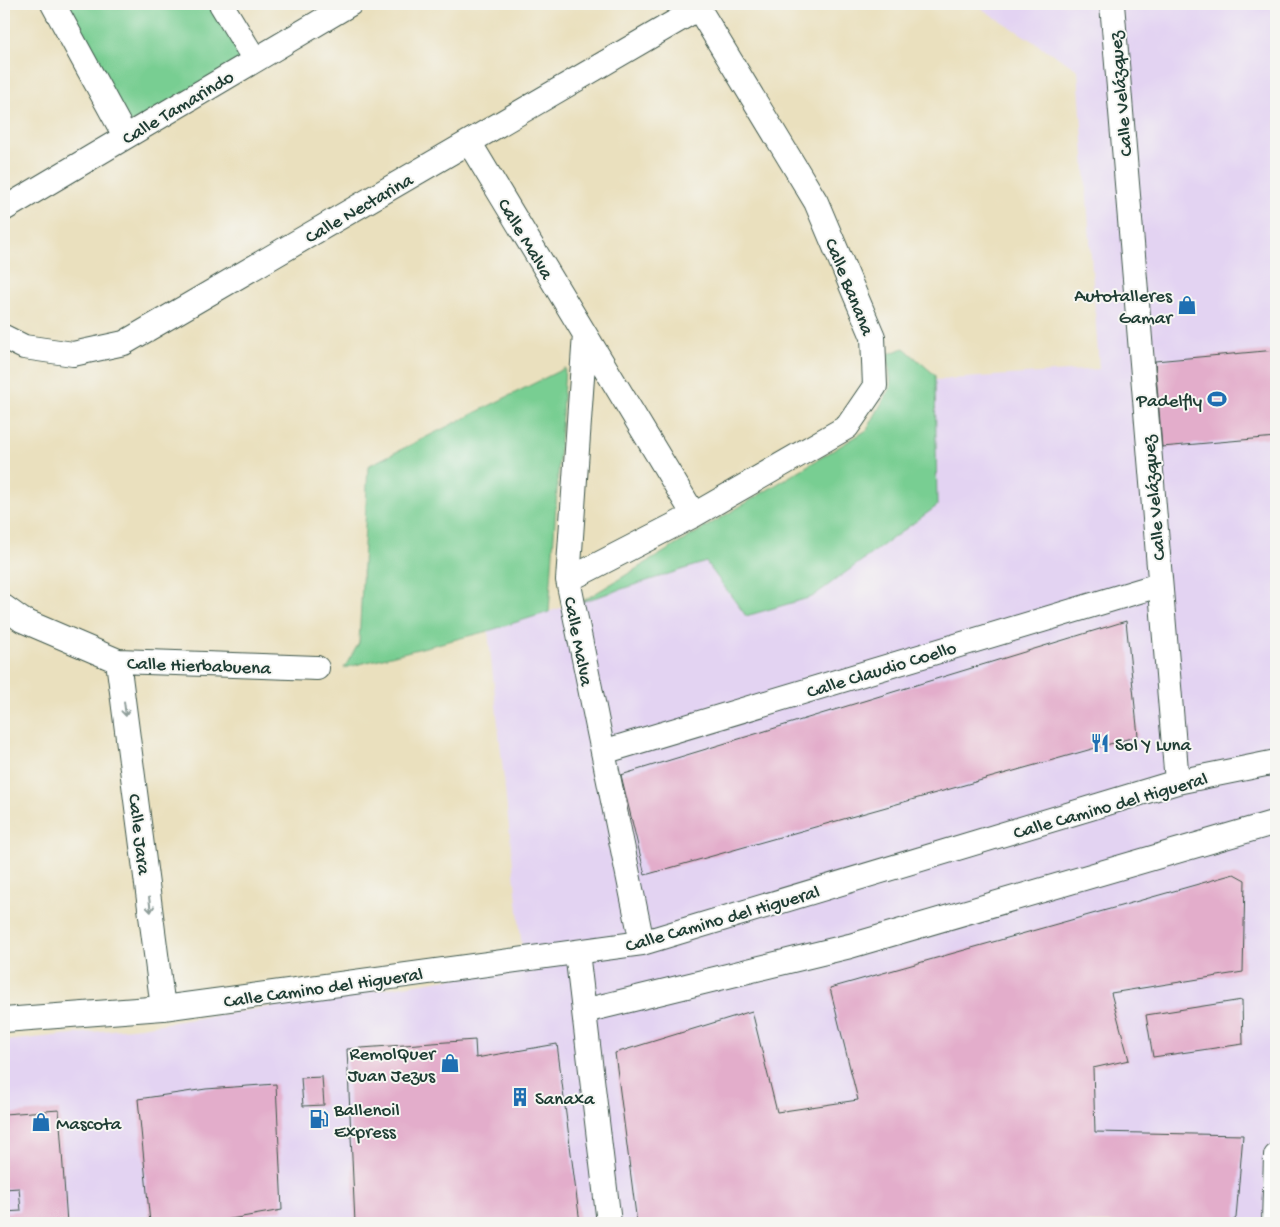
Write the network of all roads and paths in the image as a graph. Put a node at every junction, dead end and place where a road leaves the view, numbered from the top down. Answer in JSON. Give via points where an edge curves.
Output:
{"nodes":[{"id":1,"x":53,"y":4,"type":"edge"},
{"id":2,"x":222,"y":4,"type":"edge"},
{"id":3,"x":350,"y":4,"type":"edge"},
{"id":4,"x":1112,"y":4,"type":"edge"},
{"id":5,"x":698,"y":6,"type":"edge"},
{"id":6,"x":255,"y":60,"type":"junction"},
{"id":7,"x":126,"y":136,"type":"junction"},
{"id":8,"x":468,"y":142,"type":"junction"},
{"id":9,"x":4,"y":209,"type":"edge"},
{"id":10,"x":585,"y":334,"type":"junction"},
{"id":11,"x":4,"y":337,"type":"edge"},
{"id":12,"x":694,"y":515,"type":"junction"},
{"id":13,"x":568,"y":580,"type":"junction"},
{"id":14,"x":1159,"y":585,"type":"junction"},
{"id":15,"x":4,"y":607,"type":"edge"},
{"id":16,"x":118,"y":661,"type":"junction"},
{"id":17,"x":317,"y":668,"type":"dead end"},
{"id":18,"x":603,"y":752,"type":"junction"},
{"id":19,"x":1276,"y":762,"type":"edge"},
{"id":20,"x":1177,"y":782,"type":"junction"},
{"id":21,"x":1276,"y":822,"type":"edge"},
{"id":22,"x":642,"y":943,"type":"junction"},
{"id":23,"x":577,"y":952,"type":"junction"},
{"id":24,"x":163,"y":1008,"type":"junction"},
{"id":25,"x":584,"y":1011,"type":"junction"},
{"id":26,"x":4,"y":1020,"type":"edge"},
{"id":27,"x":1276,"y":1156,"type":"edge"},
{"id":28,"x":608,"y":1223,"type":"edge"},
{"id":29,"x":1274,"y":1223,"type":"edge"}],
"edges":[{"from":1,"to":7,"type":"street"},
{"from":2,"to":6,"type":"street"},
{"from":3,"to":6,"type":"street","name":"Calle Tamarindo"},
{"from":4,"to":14,"type":"street","name":"Calle Velázquez"},
{"from":5,"to":8,"type":"street","name":"Calle Nectarina"},
{"from":5,"to":12,"type":"street","name":"Calle Banana","via":[[816,202],[873,337],[875,386],[847,427]]},
{"from":6,"to":7,"type":"street","name":"Calle Tamarindo"},
{"from":7,"to":9,"type":"street","name":"Calle Tamarindo"},
{"from":8,"to":10,"type":"street","name":"Calle Malva"},
{"from":8,"to":11,"type":"street","name":"Calle Nectarina","via":[[124,343],[73,354],[24,347]]},
{"from":10,"to":12,"type":"street","name":"Calle Malva"},
{"from":10,"to":13,"type":"street","name":"Calle Malva"},
{"from":12,"to":13,"type":"street","name":"Calle Banana"},
{"from":13,"to":18,"type":"street","name":"Calle Malva"},
{"from":14,"to":18,"type":"street","name":"Calle Claudio Coello"},
{"from":14,"to":20,"type":"street","name":"Calle Velázquez"},
{"from":15,"to":16,"type":"street","name":"Calle Hierbabuena","via":[[22,620]]},
{"from":16,"to":17,"type":"street","name":"Calle Hierbabuena"},
{"from":16,"to":24,"type":"street","name":"Calle Jara","one_way":true},
{"from":18,"to":22,"type":"street","name":"Calle Malva"},
{"from":19,"to":20,"type":"street","name":"Calle Camino del Higueral"},
{"from":20,"to":22,"type":"street","name":"Calle Camino del Higueral"},
{"from":21,"to":25,"type":"street","via":[[850,946]]},
{"from":22,"to":23,"type":"street","name":"Calle Camino del Higueral"},
{"from":23,"to":24,"type":"street","name":"Calle Camino del Higueral"},
{"from":23,"to":25,"type":"street"},
{"from":24,"to":26,"type":"street","name":"Calle Camino del Higueral"},
{"from":25,"to":28,"type":"street"},
{"from":27,"to":29,"type":"street"}]}
